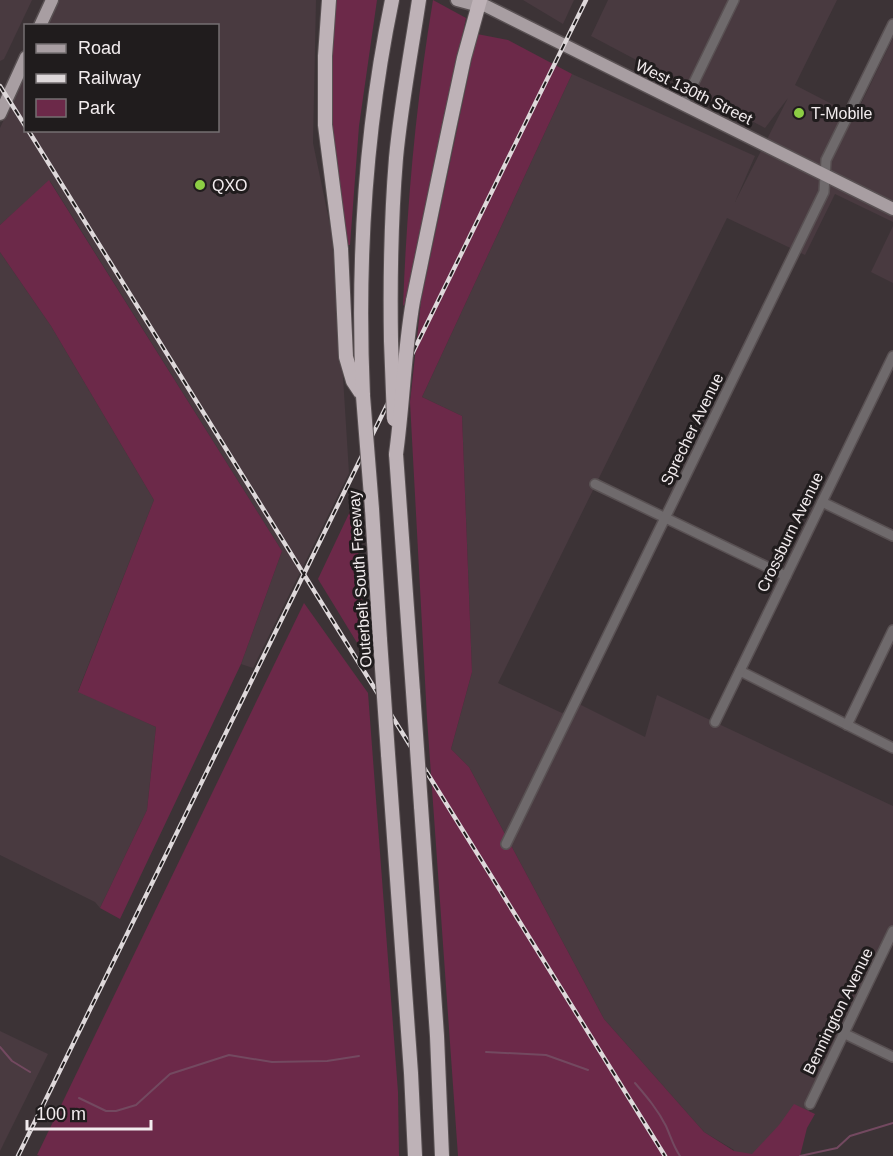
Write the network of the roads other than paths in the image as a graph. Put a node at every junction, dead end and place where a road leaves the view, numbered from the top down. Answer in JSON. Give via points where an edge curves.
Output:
{"nodes":[{"id":1,"x":52,"y":0,"type":"edge"},
{"id":2,"x":329,"y":0,"type":"edge"},
{"id":3,"x":392,"y":0,"type":"edge"},
{"id":4,"x":419,"y":0,"type":"edge"},
{"id":5,"x":457,"y":0,"type":"edge"},
{"id":6,"x":734,"y":0,"type":"edge"},
{"id":7,"x":479,"y":1,"type":"edge"},
{"id":8,"x":41,"y":24,"type":"edge"},
{"id":9,"x":893,"y":24,"type":"edge"},
{"id":10,"x":24,"y":61,"type":"edge"},
{"id":11,"x":683,"y":105,"type":"junction"},
{"id":12,"x":0,"y":114,"type":"edge"},
{"id":13,"x":824,"y":174,"type":"junction"},
{"id":14,"x":893,"y":209,"type":"edge"},
{"id":15,"x":893,"y":356,"type":"edge"},
{"id":16,"x":363,"y":396,"type":"junction"},
{"id":17,"x":396,"y":457,"type":"junction"},
{"id":18,"x":596,"y":484,"type":"dead end"},
{"id":19,"x":822,"y":502,"type":"junction"},
{"id":20,"x":664,"y":519,"type":"junction"},
{"id":21,"x":893,"y":536,"type":"edge"},
{"id":22,"x":786,"y":576,"type":"junction"},
{"id":23,"x":893,"y":630,"type":"edge"},
{"id":24,"x":740,"y":671,"type":"junction"},
{"id":25,"x":715,"y":722,"type":"dead end"},
{"id":26,"x":847,"y":725,"type":"junction"},
{"id":27,"x":893,"y":748,"type":"edge"},
{"id":28,"x":506,"y":844,"type":"dead end"},
{"id":29,"x":893,"y":931,"type":"edge"},
{"id":30,"x":843,"y":1033,"type":"junction"},
{"id":31,"x":893,"y":1058,"type":"edge"},
{"id":32,"x":810,"y":1104,"type":"dead end"},
{"id":33,"x":415,"y":1156,"type":"edge"},
{"id":34,"x":442,"y":1156,"type":"edge"}],
"edges":[{"from":1,"to":8,"type":"main road"},
{"from":2,"to":16,"type":"highway","via":[[325,125],[341,249],[346,357],[353,381]]},
{"from":3,"to":16,"type":"highway","name":"Outerbelt South Freeway","via":[[371,135],[364,224]]},
{"from":4,"to":17,"type":"highway","bridge":true,"via":[[396,158],[391,237],[390,341]]},
{"from":5,"to":7,"type":"main road","name":"West 130th Street","via":[[472,4]]},
{"from":6,"to":11,"type":"street"},
{"from":7,"to":11,"type":"main road","name":"West 130th Street"},
{"from":7,"to":17,"type":"highway","bridge":true,"via":[[413,301]]},
{"from":9,"to":13,"type":"street","name":"Sprecher Avenue","via":[[826,160]]},
{"from":10,"to":12,"type":"main road"},
{"from":11,"to":13,"type":"main road","name":"West 130th Street"},
{"from":13,"to":14,"type":"main road","name":"West 130th Street"},
{"from":13,"to":20,"type":"street","name":"Sprecher Avenue","via":[[824,192]]},
{"from":15,"to":19,"type":"street","name":"Crossburn Avenue"},
{"from":16,"to":33,"type":"highway","name":"Outerbelt South Freeway","bridge":true},
{"from":17,"to":34,"type":"highway","bridge":true},
{"from":18,"to":20,"type":"street"},
{"from":19,"to":21,"type":"street"},
{"from":19,"to":22,"type":"street","name":"Crossburn Avenue"},
{"from":20,"to":22,"type":"street"},
{"from":20,"to":28,"type":"street","name":"Sprecher Avenue"},
{"from":22,"to":24,"type":"street","name":"Crossburn Avenue"},
{"from":23,"to":26,"type":"street"},
{"from":24,"to":25,"type":"street","name":"Crossburn Avenue"},
{"from":24,"to":26,"type":"street"},
{"from":26,"to":27,"type":"street"},
{"from":29,"to":30,"type":"street","name":"Bennington Avenue"},
{"from":30,"to":31,"type":"street"},
{"from":30,"to":32,"type":"street","name":"Bennington Avenue"}]}
